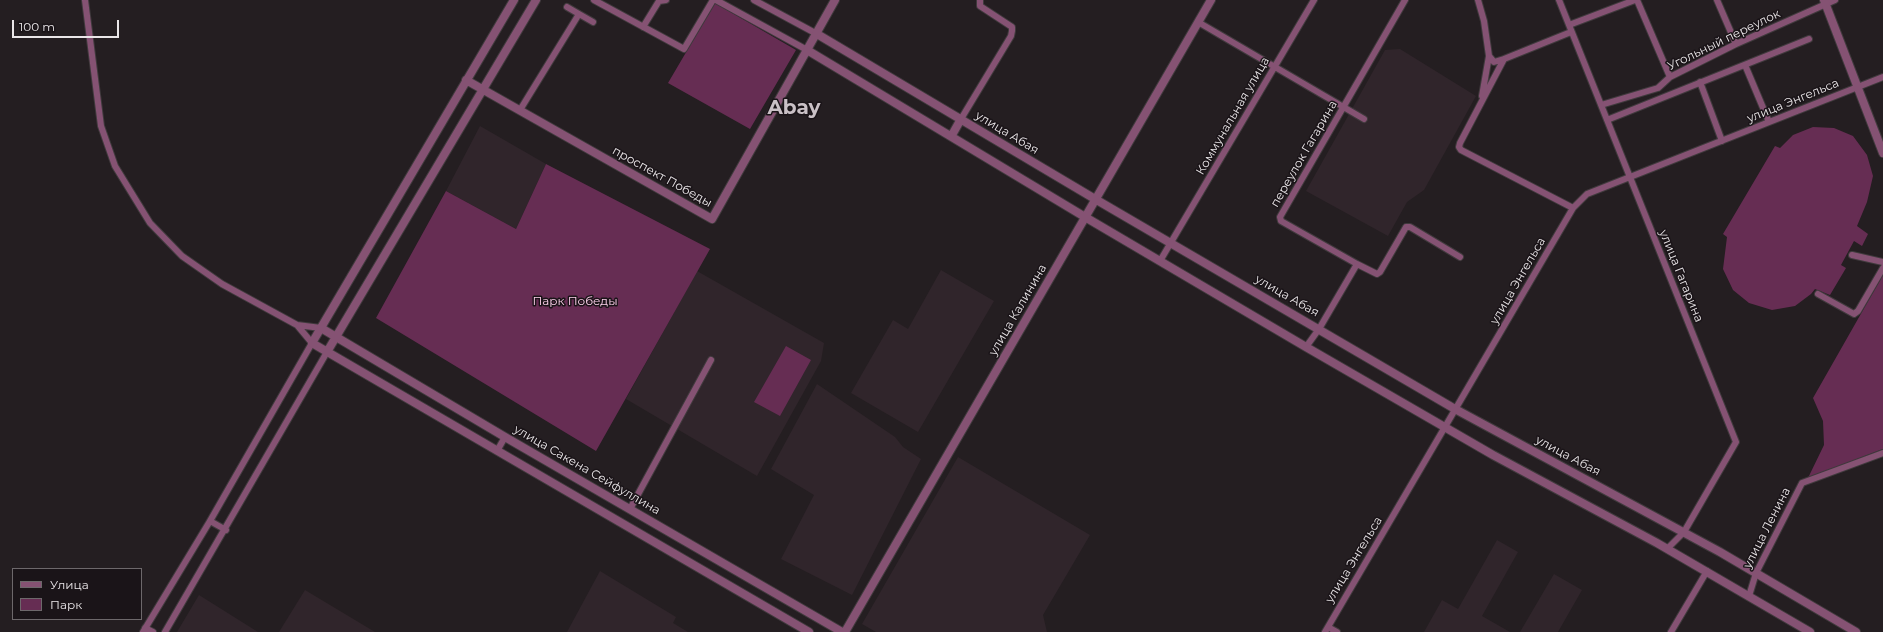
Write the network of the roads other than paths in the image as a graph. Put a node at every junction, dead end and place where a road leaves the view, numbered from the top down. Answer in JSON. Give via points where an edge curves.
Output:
{"nodes":[{"id":1,"x":85,"y":0,"type":"edge"},
{"id":2,"x":514,"y":0,"type":"edge"},
{"id":3,"x":536,"y":0,"type":"edge"},
{"id":4,"x":594,"y":0,"type":"edge"},
{"id":5,"x":666,"y":0,"type":"edge"},
{"id":6,"x":715,"y":0,"type":"edge"},
{"id":7,"x":754,"y":0,"type":"edge"},
{"id":8,"x":835,"y":0,"type":"edge"},
{"id":9,"x":980,"y":0,"type":"edge"},
{"id":10,"x":1211,"y":0,"type":"edge"},
{"id":11,"x":1314,"y":0,"type":"edge"},
{"id":12,"x":1405,"y":0,"type":"edge"},
{"id":13,"x":1478,"y":0,"type":"edge"},
{"id":14,"x":1559,"y":0,"type":"edge"},
{"id":15,"x":1636,"y":0,"type":"edge"},
{"id":16,"x":1717,"y":0,"type":"edge"},
{"id":17,"x":1835,"y":0,"type":"edge"},
{"id":18,"x":1825,"y":2,"type":"edge"},
{"id":19,"x":567,"y":6,"type":"dead end"},
{"id":20,"x":579,"y":14,"type":"junction"},
{"id":21,"x":593,"y":22,"type":"dead end"},
{"id":22,"x":1198,"y":22,"type":"junction"},
{"id":23,"x":1569,"y":25,"type":"junction"},
{"id":24,"x":643,"y":27,"type":"junction"},
{"id":25,"x":1571,"y":32,"type":"junction"},
{"id":26,"x":817,"y":34,"type":"junction"},
{"id":27,"x":1809,"y":39,"type":"dead end"},
{"id":28,"x":1736,"y":44,"type":"junction"},
{"id":29,"x":808,"y":50,"type":"junction"},
{"id":30,"x":1489,"y":56,"type":"junction"},
{"id":31,"x":1504,"y":59,"type":"junction"},
{"id":32,"x":1745,"y":65,"type":"junction"},
{"id":33,"x":1274,"y":67,"type":"junction"},
{"id":34,"x":1670,"y":77,"type":"junction"},
{"id":35,"x":1883,"y":77,"type":"edge"},
{"id":36,"x":466,"y":80,"type":"junction"},
{"id":37,"x":1700,"y":82,"type":"junction"},
{"id":38,"x":1857,"y":87,"type":"junction"},
{"id":39,"x":483,"y":89,"type":"junction"},
{"id":40,"x":1480,"y":102,"type":"junction"},
{"id":41,"x":1601,"y":105,"type":"junction"},
{"id":42,"x":1345,"y":107,"type":"junction"},
{"id":43,"x":520,"y":110,"type":"junction"},
{"id":44,"x":961,"y":119,"type":"junction"},
{"id":45,"x":1364,"y":119,"type":"dead end"},
{"id":46,"x":1607,"y":120,"type":"junction"},
{"id":47,"x":1770,"y":122,"type":"junction"},
{"id":48,"x":952,"y":135,"type":"junction"},
{"id":49,"x":1722,"y":141,"type":"junction"},
{"id":50,"x":1883,"y":154,"type":"edge"},
{"id":51,"x":1630,"y":178,"type":"junction"},
{"id":52,"x":1095,"y":199,"type":"junction"},
{"id":53,"x":1573,"y":208,"type":"junction"},
{"id":54,"x":1085,"y":217,"type":"junction"},
{"id":55,"x":1171,"y":243,"type":"junction"},
{"id":56,"x":1852,"y":255,"type":"dead end"},
{"id":57,"x":1460,"y":257,"type":"dead end"},
{"id":58,"x":1160,"y":261,"type":"junction"},
{"id":59,"x":1883,"y":262,"type":"edge"},
{"id":60,"x":1357,"y":264,"type":"junction"},
{"id":61,"x":1883,"y":268,"type":"edge"},
{"id":62,"x":1818,"y":294,"type":"dead end"},
{"id":63,"x":297,"y":326,"type":"junction"},
{"id":64,"x":321,"y":328,"type":"junction"},
{"id":65,"x":1319,"y":329,"type":"junction"},
{"id":66,"x":336,"y":337,"type":"junction"},
{"id":67,"x":312,"y":343,"type":"junction"},
{"id":68,"x":1306,"y":346,"type":"junction"},
{"id":69,"x":327,"y":352,"type":"junction"},
{"id":70,"x":711,"y":360,"type":"dead end"},
{"id":71,"x":1455,"y":409,"type":"junction"},
{"id":72,"x":1445,"y":427,"type":"junction"},
{"id":73,"x":505,"y":437,"type":"junction"},
{"id":74,"x":497,"y":451,"type":"junction"},
{"id":75,"x":1883,"y":453,"type":"edge"},
{"id":76,"x":630,"y":509,"type":"junction"},
{"id":77,"x":210,"y":521,"type":"junction"},
{"id":78,"x":226,"y":530,"type":"junction"},
{"id":79,"x":1684,"y":532,"type":"junction"},
{"id":80,"x":1667,"y":549,"type":"junction"},
{"id":81,"x":1707,"y":572,"type":"junction"},
{"id":82,"x":1756,"y":573,"type":"junction"},
{"id":83,"x":1749,"y":596,"type":"junction"},
{"id":84,"x":1326,"y":629,"type":"edge"},
{"id":85,"x":144,"y":630,"type":"edge"},
{"id":86,"x":153,"y":632,"type":"edge"},
{"id":87,"x":165,"y":632,"type":"edge"},
{"id":88,"x":809,"y":632,"type":"edge"},
{"id":89,"x":842,"y":632,"type":"edge"},
{"id":90,"x":845,"y":632,"type":"edge"},
{"id":91,"x":1336,"y":632,"type":"edge"},
{"id":92,"x":1671,"y":632,"type":"edge"},
{"id":93,"x":1810,"y":632,"type":"edge"},
{"id":94,"x":1856,"y":632,"type":"edge"}],
"edges":[{"from":1,"to":63,"type":"street","via":[[101,126],[116,166],[150,223],[182,256],[222,284]]},
{"from":2,"to":36,"type":"street"},
{"from":3,"to":39,"type":"street"},
{"from":4,"to":24,"type":"street"},
{"from":5,"to":24,"type":"street","via":[[659,1]]},
{"from":6,"to":24,"type":"street","via":[[684,49]]},
{"from":6,"to":29,"type":"street"},
{"from":7,"to":26,"type":"street"},
{"from":8,"to":26,"type":"street","name":"проспект Победы"},
{"from":9,"to":44,"type":"street","via":[[980,6],[1012,27],[1012,31]]},
{"from":10,"to":22,"type":"street","name":"улица Калинина"},
{"from":11,"to":33,"type":"street","name":"Коммунальная улица"},
{"from":12,"to":42,"type":"street","name":"переулок Гагарина"},
{"from":13,"to":30,"type":"street","via":[[1484,20]]},
{"from":14,"to":23,"type":"street","name":"улица Гагарина"},
{"from":15,"to":23,"type":"street"},
{"from":15,"to":34,"type":"street"},
{"from":16,"to":28,"type":"street"},
{"from":17,"to":18,"type":"street","name":"Угольный переулок"},
{"from":18,"to":28,"type":"street","name":"Угольный переулок"},
{"from":18,"to":38,"type":"street"},
{"from":19,"to":20,"type":"street"},
{"from":20,"to":21,"type":"street"},
{"from":20,"to":43,"type":"street"},
{"from":22,"to":33,"type":"street"},
{"from":22,"to":52,"type":"street","name":"улица Калинина"},
{"from":23,"to":25,"type":"street","name":"улица Гагарина"},
{"from":25,"to":31,"type":"street"},
{"from":25,"to":41,"type":"street","name":"улица Гагарина"},
{"from":26,"to":29,"type":"street","name":"проспект Победы"},
{"from":26,"to":44,"type":"street"},
{"from":27,"to":32,"type":"street"},
{"from":28,"to":34,"type":"street","name":"Угольный переулок"},
{"from":29,"to":43,"type":"street","name":"проспект Победы","via":[[712,219]]},
{"from":29,"to":48,"type":"street"},
{"from":30,"to":31,"type":"street","via":[[1494,62]]},
{"from":30,"to":40,"type":"street"},
{"from":31,"to":40,"type":"street"},
{"from":32,"to":37,"type":"street"},
{"from":32,"to":47,"type":"street"},
{"from":33,"to":42,"type":"street"},
{"from":33,"to":55,"type":"street","name":"Коммунальная улица"},
{"from":34,"to":41,"type":"street","name":"Угольный переулок","via":[[1658,88]]},
{"from":35,"to":38,"type":"street","name":"улица Энгельса"},
{"from":36,"to":39,"type":"street","name":"проспект Победы"},
{"from":36,"to":64,"type":"street"},
{"from":37,"to":46,"type":"street"},
{"from":37,"to":49,"type":"street"},
{"from":38,"to":47,"type":"street","name":"улица Энгельса"},
{"from":38,"to":50,"type":"street"},
{"from":39,"to":43,"type":"street","name":"проспект Победы"},
{"from":39,"to":66,"type":"street"},
{"from":40,"to":53,"type":"street","via":[[1460,143],[1462,150]]},
{"from":41,"to":46,"type":"street","name":"улица Гагарина"},
{"from":42,"to":45,"type":"street"},
{"from":42,"to":60,"type":"street","name":"переулок Гагарина","via":[[1280,219]]},
{"from":44,"to":48,"type":"street","name":"улица Абая"},
{"from":44,"to":52,"type":"street","name":"улица Абая"},
{"from":46,"to":51,"type":"street","name":"улица Гагарина"},
{"from":47,"to":49,"type":"street","name":"улица Энгельса"},
{"from":48,"to":54,"type":"street"},
{"from":49,"to":51,"type":"street","name":"улица Энгельса"},
{"from":51,"to":53,"type":"street","name":"улица Энгельса","via":[[1587,194]]},
{"from":51,"to":79,"type":"street","name":"улица Гагарина","via":[[1736,442]]},
{"from":52,"to":54,"type":"street","name":"улица Калинина"},
{"from":52,"to":55,"type":"street","name":"улица Абая"},
{"from":53,"to":71,"type":"street","name":"улица Энгельса"},
{"from":54,"to":58,"type":"street"},
{"from":54,"to":90,"type":"street","name":"улица Калинина"},
{"from":55,"to":58,"type":"street","name":"Коммунальная улица"},
{"from":55,"to":65,"type":"street","name":"улица Абая"},
{"from":56,"to":59,"type":"street"},
{"from":57,"to":60,"type":"street","via":[[1406,227],[1380,272],[1377,274]]},
{"from":58,"to":68,"type":"street"},
{"from":60,"to":65,"type":"street"},
{"from":61,"to":62,"type":"street","via":[[1854,314]]},
{"from":63,"to":64,"type":"street"},
{"from":63,"to":67,"type":"street"},
{"from":64,"to":66,"type":"street","name":"улица Сакена Сейфуллина"},
{"from":64,"to":67,"type":"street"},
{"from":65,"to":68,"type":"street"},
{"from":65,"to":71,"type":"street","name":"улица Абая"},
{"from":66,"to":69,"type":"street"},
{"from":66,"to":73,"type":"street","name":"улица Сакена Сейфуллина"},
{"from":67,"to":69,"type":"street"},
{"from":67,"to":77,"type":"street"},
{"from":68,"to":72,"type":"street"},
{"from":69,"to":74,"type":"street"},
{"from":69,"to":78,"type":"street"},
{"from":70,"to":76,"type":"street"},
{"from":71,"to":72,"type":"street","name":"улица Энгельса"},
{"from":71,"to":79,"type":"street","name":"улица Абая"},
{"from":72,"to":80,"type":"street"},
{"from":72,"to":84,"type":"street","name":"улица Энгельса"},
{"from":73,"to":74,"type":"street"},
{"from":73,"to":76,"type":"street","name":"улица Сакена Сейфуллина"},
{"from":74,"to":88,"type":"street"},
{"from":75,"to":82,"type":"street","name":"улица Ленина","via":[[1802,483]]},
{"from":76,"to":89,"type":"street","name":"улица Сакена Сейфуллина"},
{"from":77,"to":78,"type":"street"},
{"from":77,"to":85,"type":"street"},
{"from":78,"to":87,"type":"street"},
{"from":79,"to":80,"type":"street","name":"улица Гагарина"},
{"from":79,"to":82,"type":"street","name":"улица Абая"},
{"from":80,"to":81,"type":"street"},
{"from":81,"to":83,"type":"street"},
{"from":81,"to":92,"type":"street"},
{"from":82,"to":83,"type":"street","name":"улица Ленина"},
{"from":82,"to":94,"type":"street","name":"улица Абая"},
{"from":83,"to":93,"type":"street"},
{"from":84,"to":91,"type":"street"},
{"from":85,"to":86,"type":"street"}]}
